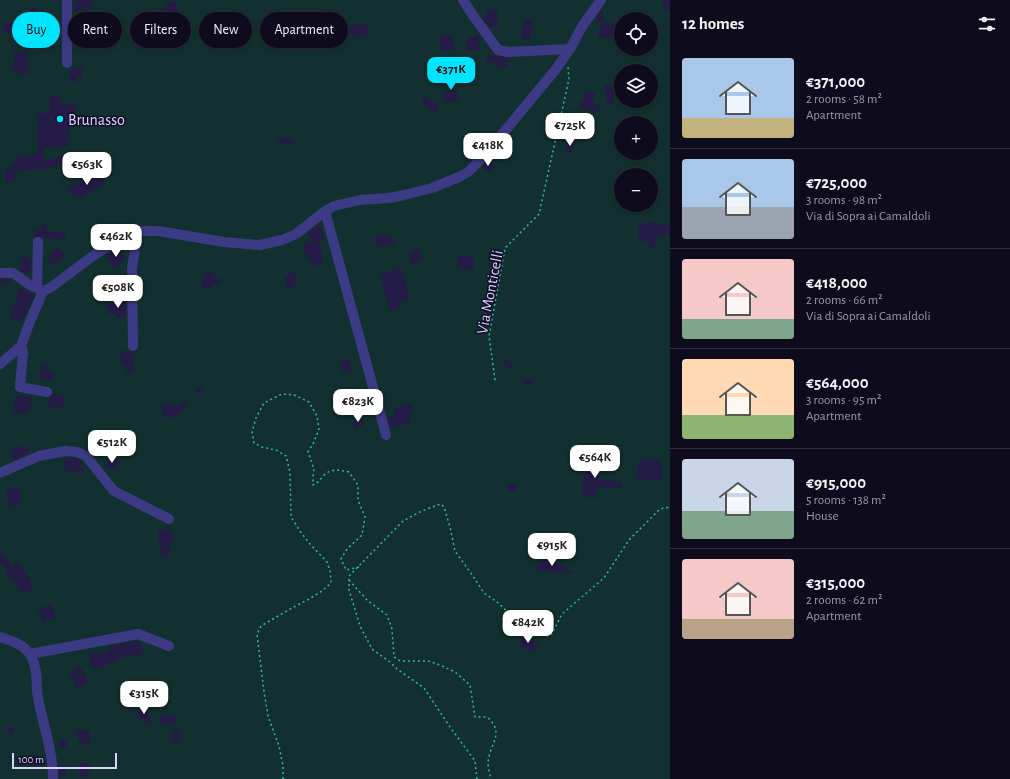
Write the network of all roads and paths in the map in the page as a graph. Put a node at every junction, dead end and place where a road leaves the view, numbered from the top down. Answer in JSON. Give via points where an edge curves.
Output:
{"nodes":[{"id":1,"x":67,"y":0,"type":"edge"},
{"id":2,"x":463,"y":0,"type":"edge"},
{"id":3,"x":600,"y":0,"type":"edge"},
{"id":4,"x":568,"y":52,"type":"junction"},
{"id":5,"x":68,"y":63,"type":"dead end"},
{"id":6,"x":325,"y":211,"type":"junction"},
{"id":7,"x":136,"y":231,"type":"junction"},
{"id":8,"x":38,"y":242,"type":"dead end"},
{"id":9,"x":0,"y":272,"type":"edge"},
{"id":10,"x":40,"y":290,"type":"junction"},
{"id":11,"x":21,"y":346,"type":"junction"},
{"id":12,"x":133,"y":346,"type":"dead end"},
{"id":13,"x":0,"y":364,"type":"edge"},
{"id":14,"x":495,"y":380,"type":"dead end"},
{"id":15,"x":47,"y":392,"type":"dead end"},
{"id":16,"x":386,"y":435,"type":"dead end"},
{"id":17,"x":0,"y":473,"type":"edge"},
{"id":18,"x":670,"y":507,"type":"edge"},
{"id":19,"x":169,"y":519,"type":"dead end"},
{"id":20,"x":358,"y":567,"type":"junction"},
{"id":21,"x":349,"y":580,"type":"junction"},
{"id":22,"x":0,"y":637,"type":"edge"},
{"id":23,"x":169,"y":646,"type":"dead end"},
{"id":24,"x":30,"y":654,"type":"junction"},
{"id":25,"x":53,"y":779,"type":"edge"},
{"id":26,"x":283,"y":779,"type":"edge"},
{"id":27,"x":477,"y":779,"type":"edge"},
{"id":28,"x":491,"y":779,"type":"edge"}],
"edges":[{"from":1,"to":5,"type":"street"},
{"from":2,"to":4,"type":"street","via":[[498,50]]},
{"from":3,"to":4,"type":"street"},
{"from":4,"to":6,"type":"street","via":[[510,126],[468,172],[426,189],[389,198],[354,201]]},
{"from":4,"to":14,"type":"path","name":"Via Monticelli","via":[[569,79],[539,214],[506,248],[489,336]]},
{"from":6,"to":7,"type":"street","via":[[296,234],[260,245],[158,231]]},
{"from":6,"to":16,"type":"street"},
{"from":7,"to":10,"type":"street","via":[[97,253],[50,288]]},
{"from":7,"to":12,"type":"street","via":[[132,268]]},
{"from":8,"to":10,"type":"street"},
{"from":9,"to":10,"type":"street","via":[[12,273]]},
{"from":10,"to":11,"type":"street"},
{"from":11,"to":13,"type":"street"},
{"from":11,"to":15,"type":"street","via":[[23,352],[20,387]]},
{"from":17,"to":19,"type":"street","via":[[40,456],[65,451],[77,452],[86,456],[114,491]]},
{"from":18,"to":20,"type":"path","via":[[660,509],[629,540],[604,578],[562,614],[552,634],[548,636],[519,622],[484,594],[455,551],[444,507],[441,504],[402,522]]},
{"from":20,"to":21,"type":"path","via":[[349,576]]},
{"from":20,"to":26,"type":"path","via":[[346,570],[341,560],[347,549],[362,535],[364,517],[358,500],[358,485],[349,472],[334,470],[313,485],[314,469],[308,452],[319,429],[317,416],[309,402],[294,395],[282,394],[264,403],[252,432],[254,443],[286,456],[290,472],[291,517],[327,562],[331,583],[309,599],[261,626],[257,634],[268,716],[279,746]]},
{"from":21,"to":27,"type":"path","via":[[349,590],[360,626],[372,649],[424,688],[476,761]]},
{"from":21,"to":28,"type":"path","via":[[367,600],[387,615],[392,629],[394,657],[400,661],[428,661],[440,665],[455,672],[470,684],[475,717],[487,717],[497,731],[488,765]]},
{"from":22,"to":24,"type":"street","via":[[20,644]]},
{"from":23,"to":24,"type":"street","via":[[138,634]]},
{"from":24,"to":25,"type":"street","via":[[36,671],[37,696],[53,765]]}]}
